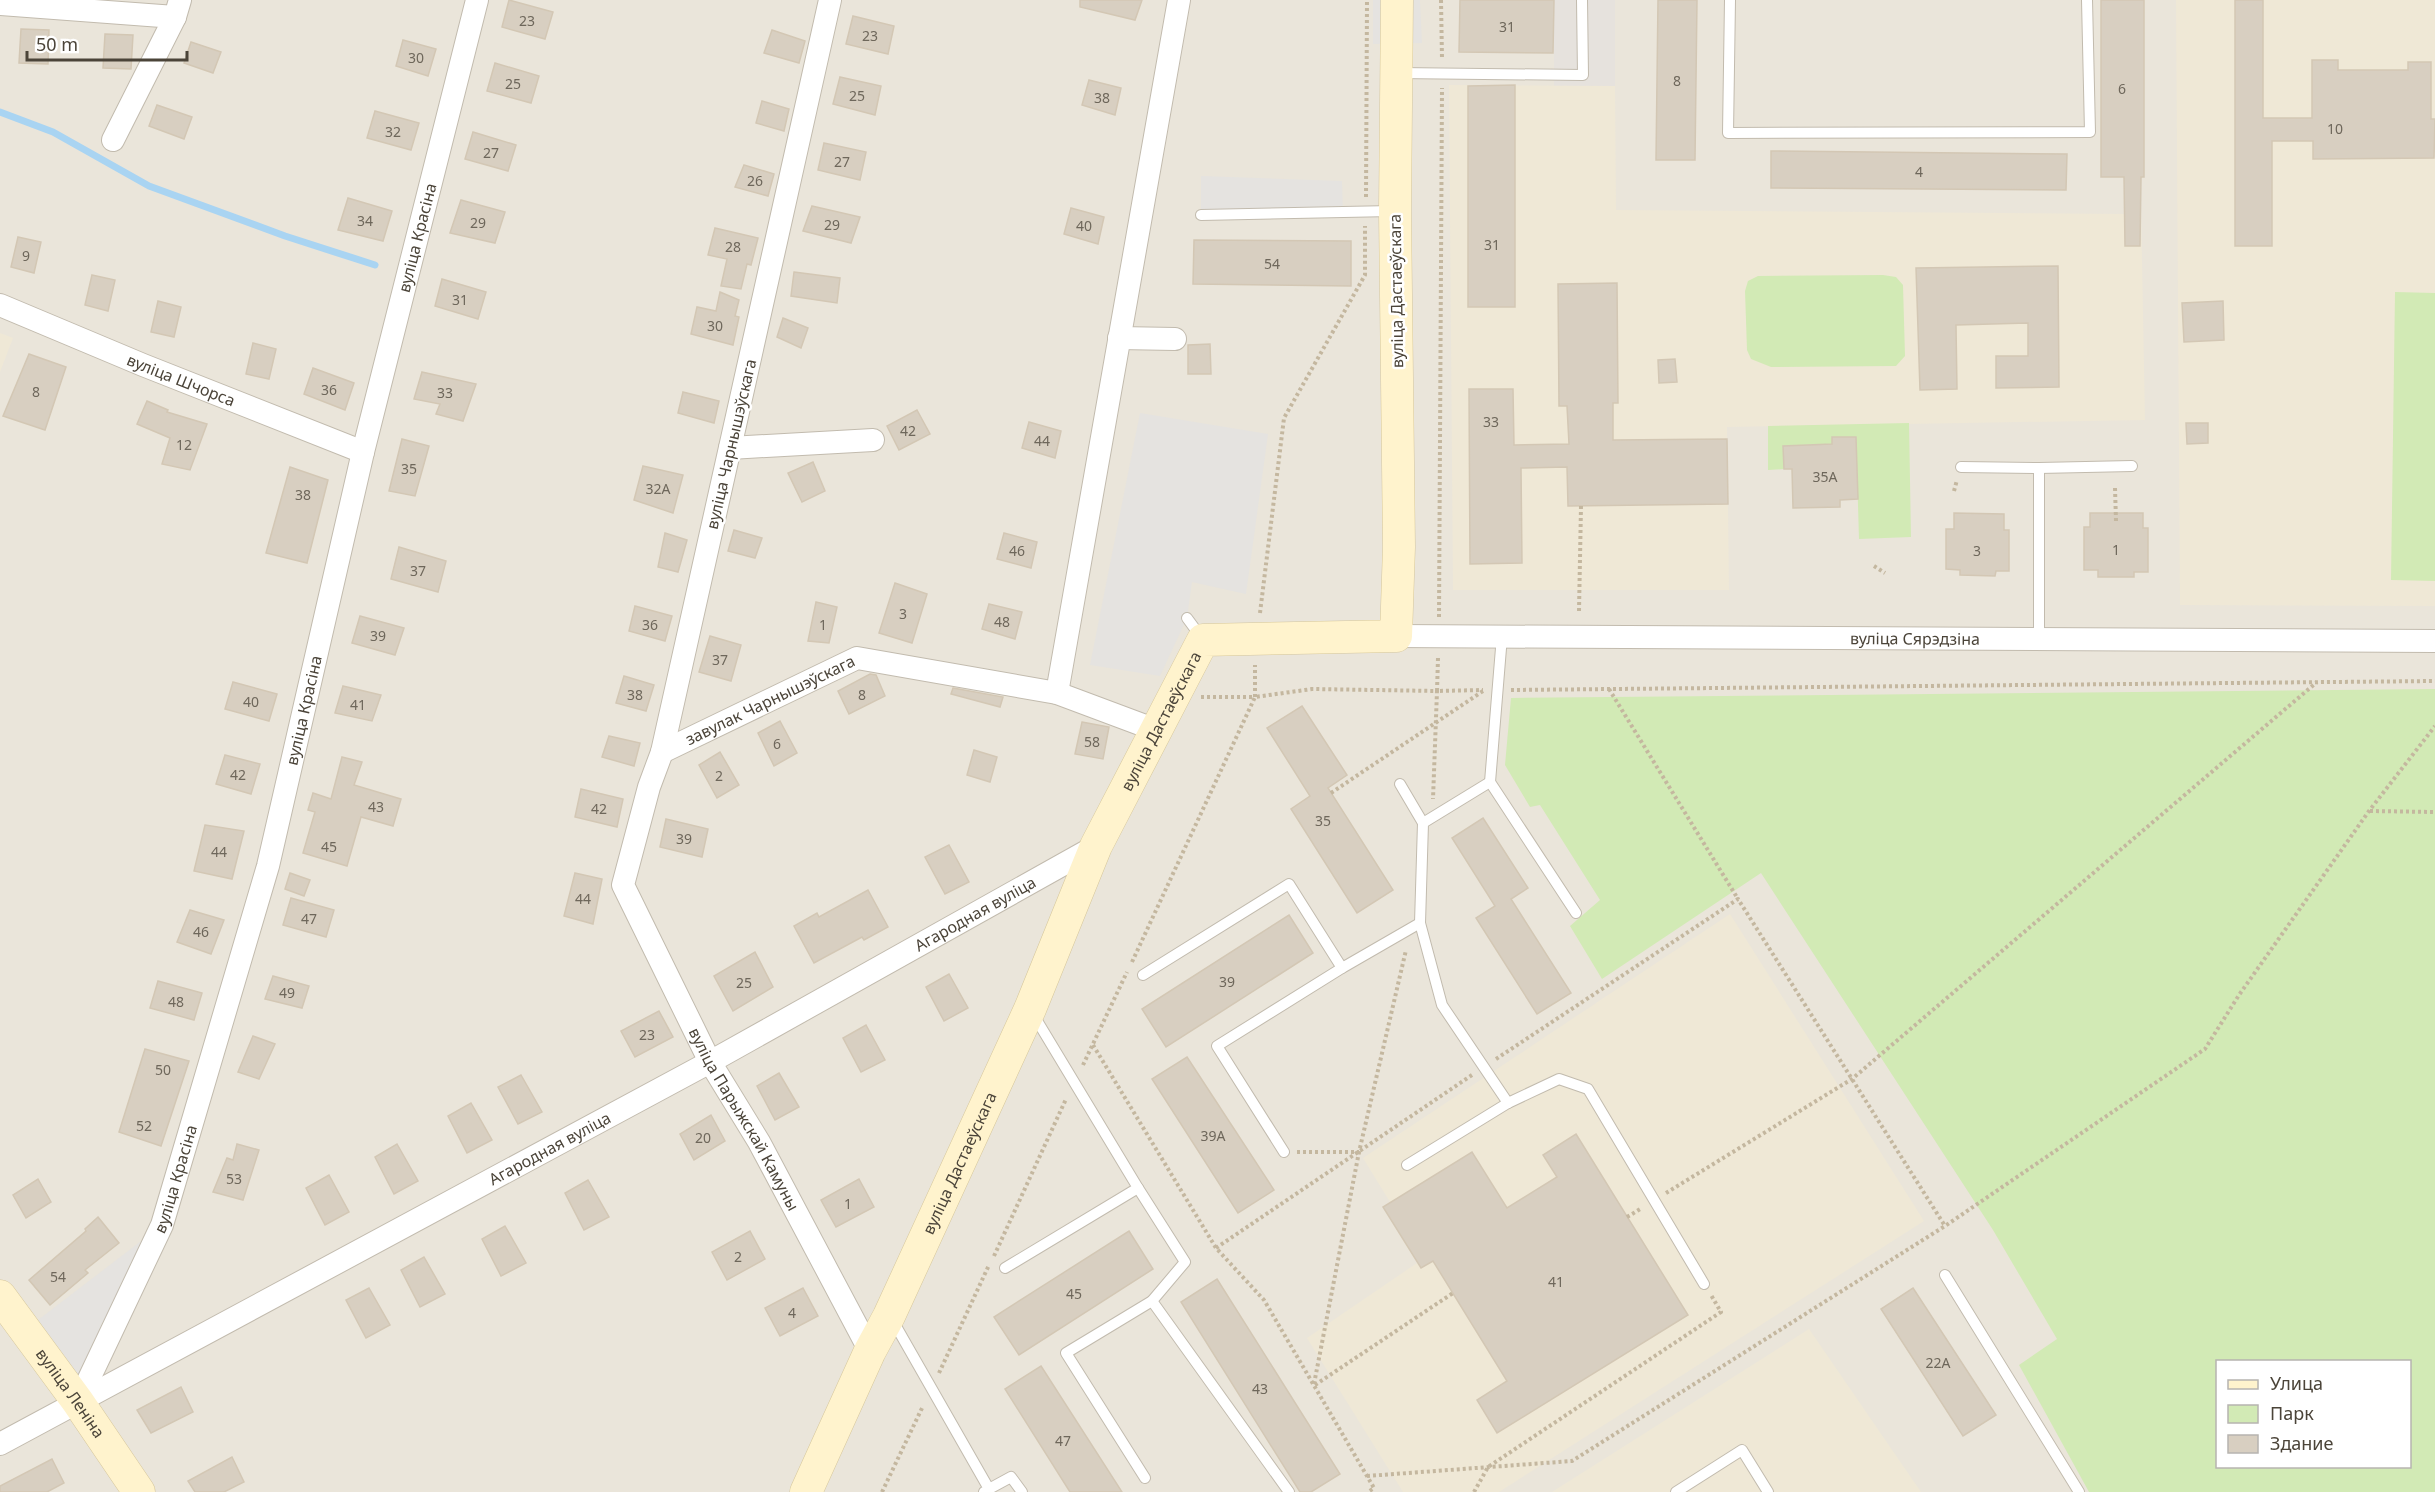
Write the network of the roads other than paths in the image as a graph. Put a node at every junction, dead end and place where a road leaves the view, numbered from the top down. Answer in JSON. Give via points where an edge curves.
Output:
{"nodes":[{"id":1,"x":477,"y":0,"type":"edge"},
{"id":2,"x":830,"y":0,"type":"edge"},
{"id":3,"x":1179,"y":0,"type":"edge"},
{"id":4,"x":1397,"y":0,"type":"edge"},
{"id":5,"x":1582,"y":0,"type":"edge"},
{"id":6,"x":1730,"y":0,"type":"edge"},
{"id":7,"x":2087,"y":0,"type":"edge"},
{"id":8,"x":0,"y":4,"type":"edge"},
{"id":9,"x":178,"y":8,"type":"edge"},
{"id":10,"x":1398,"y":73,"type":"junction"},
{"id":11,"x":113,"y":140,"type":"dead end"},
{"id":12,"x":1380,"y":211,"type":"junction"},
{"id":13,"x":1201,"y":215,"type":"dead end"},
{"id":14,"x":0,"y":305,"type":"edge"},
{"id":15,"x":1119,"y":338,"type":"junction"},
{"id":16,"x":1175,"y":339,"type":"dead end"},
{"id":17,"x":873,"y":440,"type":"dead end"},
{"id":18,"x":730,"y":448,"type":"junction"},
{"id":19,"x":363,"y":452,"type":"junction"},
{"id":20,"x":2132,"y":466,"type":"dead end"},
{"id":21,"x":1961,"y":467,"type":"dead end"},
{"id":22,"x":2039,"y":468,"type":"junction"},
{"id":23,"x":1396,"y":636,"type":"junction"},
{"id":24,"x":1502,"y":636,"type":"junction"},
{"id":25,"x":2039,"y":639,"type":"junction"},
{"id":26,"x":2435,"y":641,"type":"edge"},
{"id":27,"x":1057,"y":693,"type":"junction"},
{"id":28,"x":1156,"y":730,"type":"junction"},
{"id":29,"x":662,"y":752,"type":"junction"},
{"id":30,"x":1490,"y":782,"type":"junction"},
{"id":31,"x":1400,"y":784,"type":"dead end"},
{"id":32,"x":1423,"y":823,"type":"junction"},
{"id":33,"x":1096,"y":846,"type":"junction"},
{"id":34,"x":623,"y":885,"type":"joint"},
{"id":35,"x":1576,"y":913,"type":"dead end"},
{"id":36,"x":1420,"y":923,"type":"junction"},
{"id":37,"x":1342,"y":968,"type":"junction"},
{"id":38,"x":1143,"y":975,"type":"dead end"},
{"id":39,"x":1029,"y":1009,"type":"junction"},
{"id":40,"x":710,"y":1062,"type":"junction"},
{"id":41,"x":1508,"y":1103,"type":"junction"},
{"id":42,"x":1284,"y":1152,"type":"dead end"},
{"id":43,"x":1407,"y":1165,"type":"dead end"},
{"id":44,"x":1138,"y":1188,"type":"junction"},
{"id":45,"x":1005,"y":1268,"type":"dead end"},
{"id":46,"x":1945,"y":1275,"type":"dead end"},
{"id":47,"x":1704,"y":1284,"type":"road end"},
{"id":48,"x":0,"y":1296,"type":"edge"},
{"id":49,"x":1152,"y":1300,"type":"junction"},
{"id":50,"x":890,"y":1316,"type":"junction"},
{"id":51,"x":870,"y":1351,"type":"junction"},
{"id":52,"x":78,"y":1402,"type":"junction"},
{"id":53,"x":0,"y":1444,"type":"edge"},
{"id":54,"x":1145,"y":1478,"type":"dead end"},
{"id":55,"x":986,"y":1490,"type":"edge"},
{"id":56,"x":139,"y":1492,"type":"edge"},
{"id":57,"x":806,"y":1492,"type":"edge"},
{"id":58,"x":1022,"y":1492,"type":"edge"},
{"id":59,"x":1289,"y":1492,"type":"edge"},
{"id":60,"x":1676,"y":1492,"type":"edge"},
{"id":61,"x":1768,"y":1492,"type":"edge"},
{"id":62,"x":2079,"y":1492,"type":"edge"}],
"edges":[{"from":1,"to":19,"type":"street","name":"вуліца Красіна"},
{"from":2,"to":18,"type":"street","name":"вуліца Чарнышэўскага"},
{"from":3,"to":15,"type":"street"},
{"from":4,"to":10,"type":"street","name":"вуліца Дастаеўскага"},
{"from":5,"to":10,"type":"lane","via":[[1583,75]]},
{"from":6,"to":7,"type":"lane","via":[[1728,133],[2090,132]]},
{"from":8,"to":9,"type":"street"},
{"from":9,"to":11,"type":"street"},
{"from":10,"to":12,"type":"street","name":"вуліца Дастаеўскага"},
{"from":12,"to":13,"type":"lane"},
{"from":12,"to":23,"type":"street","name":"вуліца Дастаеўскага","via":[[1399,547]]},
{"from":14,"to":19,"type":"street","name":"вуліца Шчорса"},
{"from":15,"to":16,"type":"street"},
{"from":15,"to":27,"type":"street"},
{"from":17,"to":18,"type":"street"},
{"from":18,"to":29,"type":"street","name":"вуліца Чарнышэўскага"},
{"from":19,"to":52,"type":"street","name":"вуліца Красіна","via":[[268,866],[162,1225]]},
{"from":20,"to":22,"type":"lane"},
{"from":21,"to":22,"type":"lane"},
{"from":22,"to":25,"type":"lane"},
{"from":23,"to":24,"type":"street","name":"вуліца Сярэдзіна"},
{"from":23,"to":28,"type":"street","name":"вуліца Дастаеўскага","via":[[1256,639],[1195,629],[1173,697]]},
{"from":24,"to":25,"type":"street","name":"вуліца Сярэдзіна"},
{"from":24,"to":30,"type":"lane"},
{"from":25,"to":26,"type":"street","name":"вуліца Сярэдзіна"},
{"from":27,"to":28,"type":"street","name":"завулак Чарнышэўскага"},
{"from":27,"to":29,"type":"street","name":"завулак Чарнышэўскага","via":[[856,658]]},
{"from":28,"to":33,"type":"street","name":"вуліца Дастаеўскага"},
{"from":29,"to":34,"type":"street","name":"вуліца Чарнышэўскага"},
{"from":30,"to":32,"type":"lane"},
{"from":30,"to":35,"type":"lane"},
{"from":31,"to":32,"type":"lane"},
{"from":32,"to":36,"type":"lane"},
{"from":33,"to":39,"type":"street","name":"вуліца Дастаеўскага"},
{"from":33,"to":40,"type":"street","name":"Агародная вуліца"},
{"from":34,"to":40,"type":"street","name":"вуліца Парыжскай Камуны"},
{"from":36,"to":37,"type":"lane"},
{"from":36,"to":41,"type":"lane","via":[[1442,1005]]},
{"from":37,"to":38,"type":"lane","via":[[1289,884]]},
{"from":37,"to":42,"type":"lane","via":[[1217,1046]]},
{"from":39,"to":44,"type":"lane"},
{"from":39,"to":50,"type":"street","name":"вуліца Дастаеўскага"},
{"from":40,"to":51,"type":"street","name":"вуліца Парыжскай Камуны","via":[[759,1142]]},
{"from":40,"to":52,"type":"street","name":"Агародная вуліца"},
{"from":41,"to":43,"type":"lane"},
{"from":41,"to":47,"type":"lane","via":[[1559,1079],[1588,1089]]},
{"from":44,"to":45,"type":"lane"},
{"from":44,"to":49,"type":"lane","via":[[1185,1262]]},
{"from":46,"to":62,"type":"lane"},
{"from":48,"to":52,"type":"street","name":"вуліца Леніна"},
{"from":49,"to":54,"type":"lane","via":[[1066,1353]]},
{"from":49,"to":59,"type":"lane"},
{"from":50,"to":51,"type":"street","name":"вуліца Дастаеўскага"},
{"from":50,"to":55,"type":"lane"},
{"from":51,"to":57,"type":"street","name":"вуліца Дастаеўскага"},
{"from":52,"to":53,"type":"street","name":"Агародная вуліца"},
{"from":52,"to":56,"type":"street","name":"вуліца Леніна"},
{"from":55,"to":58,"type":"lane","via":[[1011,1477]]},
{"from":60,"to":61,"type":"lane","via":[[1742,1450]]}]}
